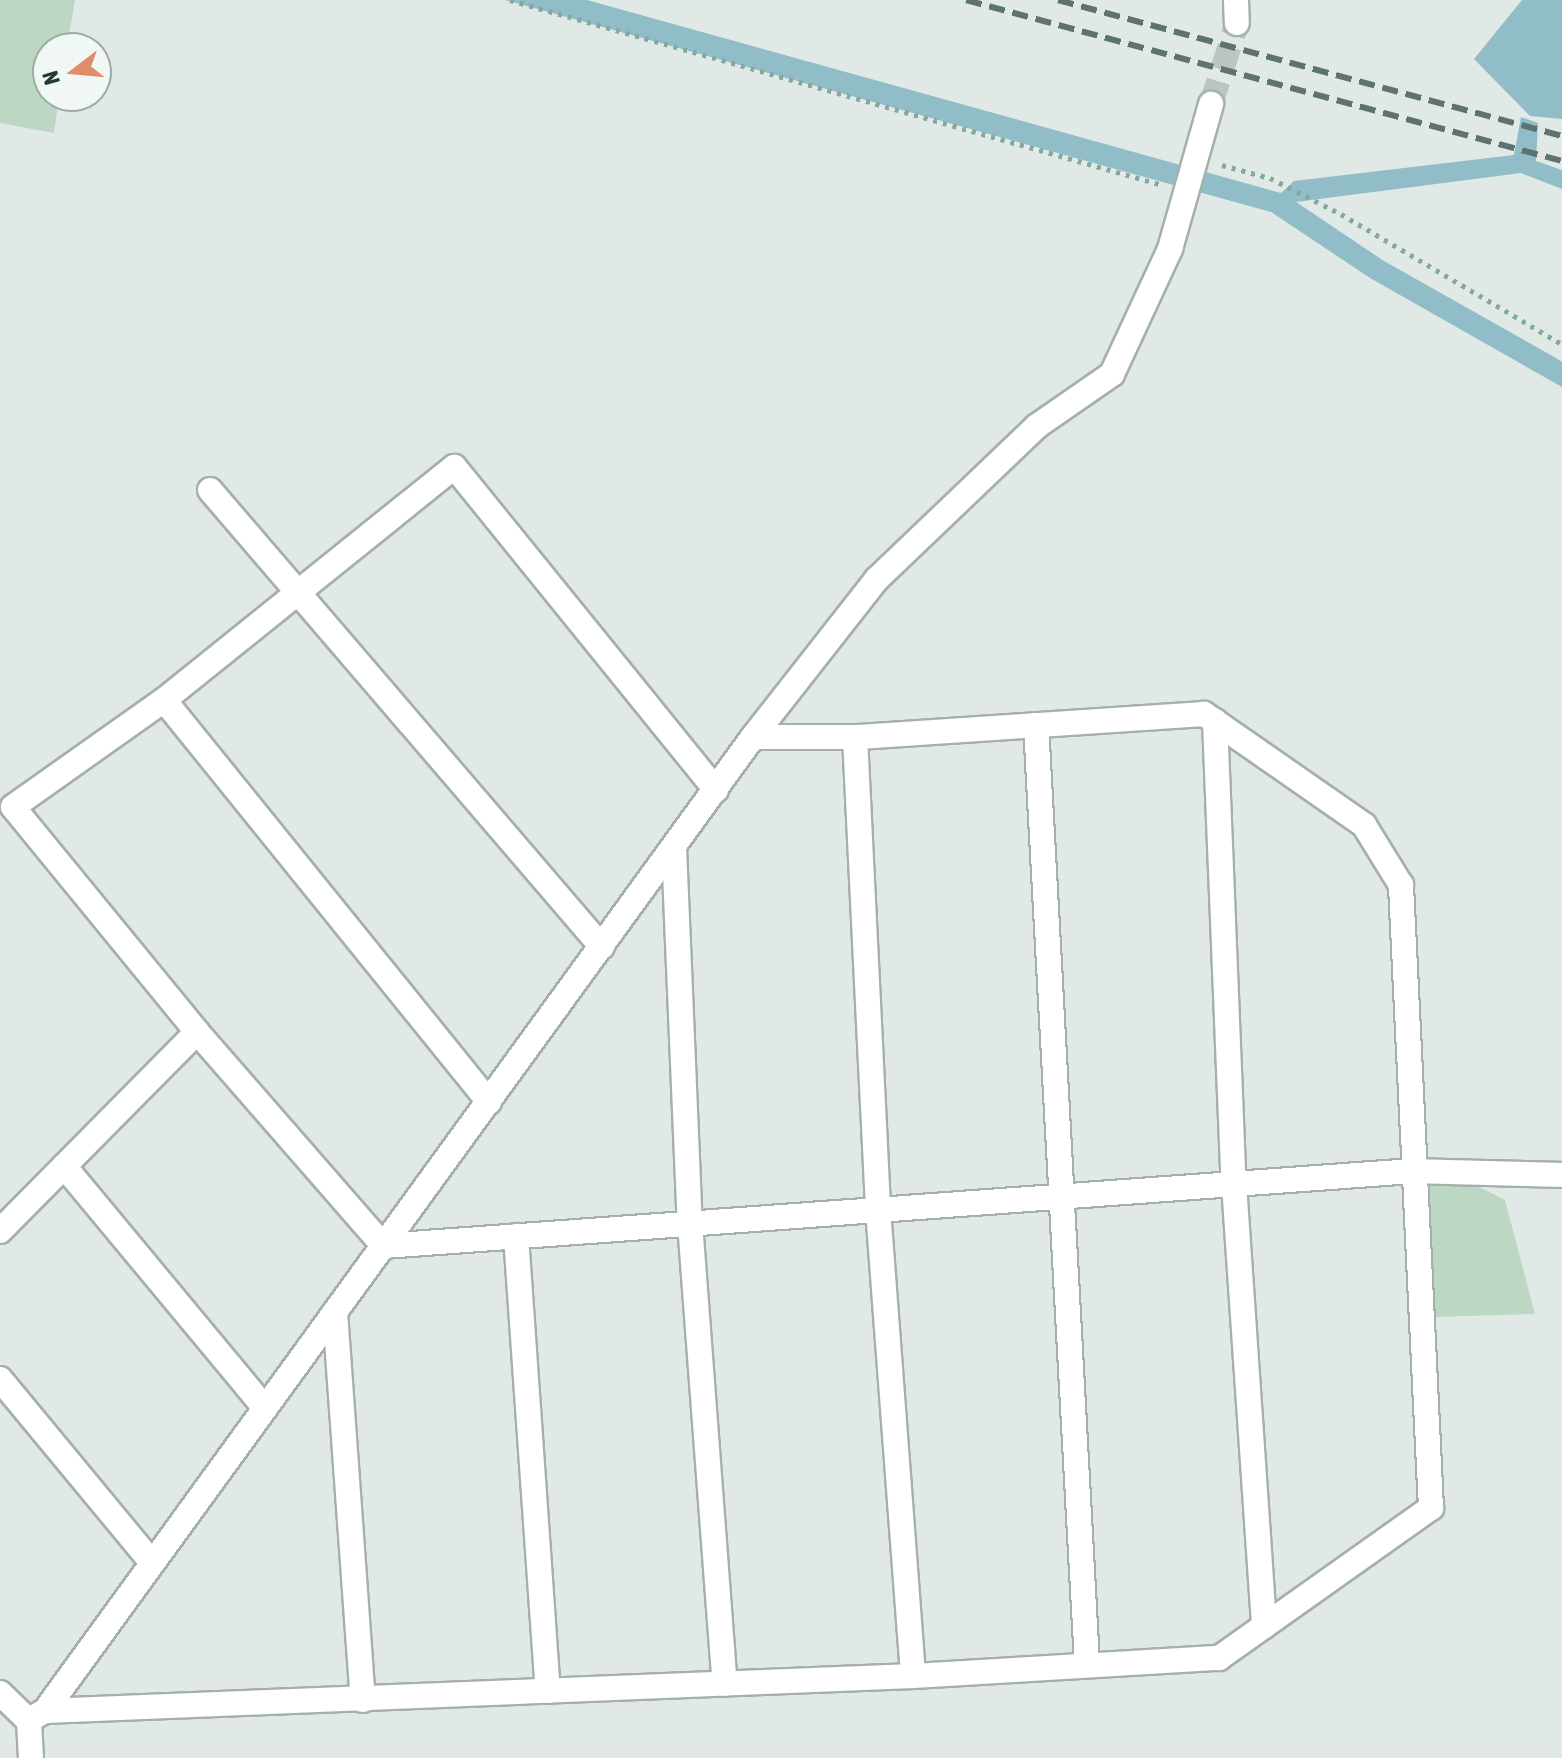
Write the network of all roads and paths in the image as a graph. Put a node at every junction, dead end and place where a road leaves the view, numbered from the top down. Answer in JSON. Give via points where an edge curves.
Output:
{"nodes":[{"id":1,"x":510,"y":0,"type":"edge"},
{"id":2,"x":1211,"y":104,"type":"tunnel mouth"},
{"id":3,"x":1198,"y":158,"type":"junction"},
{"id":4,"x":1189,"y":193,"type":"junction"},
{"id":5,"x":1562,"y":344,"type":"edge"},
{"id":6,"x":210,"y":490,"type":"dead end"},
{"id":7,"x":300,"y":592,"type":"junction"},
{"id":8,"x":164,"y":700,"type":"junction"},
{"id":9,"x":1215,"y":721,"type":"junction"},
{"id":10,"x":1036,"y":725,"type":"junction"},
{"id":11,"x":753,"y":737,"type":"junction"},
{"id":12,"x":855,"y":737,"type":"junction"},
{"id":13,"x":716,"y":790,"type":"junction"},
{"id":14,"x":674,"y":848,"type":"junction"},
{"id":15,"x":602,"y":947,"type":"junction"},
{"id":16,"x":197,"y":1032,"type":"junction"},
{"id":17,"x":489,"y":1102,"type":"junction"},
{"id":18,"x":64,"y":1166,"type":"junction"},
{"id":19,"x":1412,"y":1171,"type":"junction"},
{"id":20,"x":1562,"y":1175,"type":"edge"},
{"id":21,"x":1234,"y":1184,"type":"junction"},
{"id":22,"x":1061,"y":1196,"type":"junction"},
{"id":23,"x":878,"y":1209,"type":"junction"},
{"id":24,"x":690,"y":1223,"type":"junction"},
{"id":25,"x":0,"y":1231,"type":"edge"},
{"id":26,"x":516,"y":1236,"type":"junction"},
{"id":27,"x":384,"y":1246,"type":"junction"},
{"id":28,"x":335,"y":1312,"type":"junction"},
{"id":29,"x":0,"y":1379,"type":"edge"},
{"id":30,"x":265,"y":1408,"type":"junction"},
{"id":31,"x":152,"y":1563,"type":"junction"},
{"id":32,"x":1264,"y":1626,"type":"junction"},
{"id":33,"x":1087,"y":1665,"type":"junction"},
{"id":34,"x":913,"y":1676,"type":"junction"},
{"id":35,"x":725,"y":1684,"type":"junction"},
{"id":36,"x":548,"y":1691,"type":"junction"},
{"id":37,"x":0,"y":1693,"type":"edge"},
{"id":38,"x":363,"y":1700,"type":"junction"},
{"id":39,"x":37,"y":1716,"type":"junction"},
{"id":40,"x":31,"y":1758,"type":"edge"}],
"edges":[{"from":1,"to":4,"type":"path"},
{"from":2,"to":3,"type":"street"},
{"from":3,"to":4,"type":"street"},
{"from":3,"to":5,"type":"path","via":[[1270,178],[1341,214]]},
{"from":4,"to":11,"type":"street","via":[[1170,249],[1112,374],[1037,426],[877,579]]},
{"from":6,"to":7,"type":"street"},
{"from":7,"to":8,"type":"street"},
{"from":7,"to":13,"type":"street","via":[[454,467]]},
{"from":7,"to":15,"type":"street"},
{"from":8,"to":16,"type":"street","via":[[13,807]]},
{"from":8,"to":17,"type":"street"},
{"from":9,"to":10,"type":"street","via":[[1204,714]]},
{"from":9,"to":19,"type":"street","via":[[1364,825],[1401,885]]},
{"from":9,"to":21,"type":"street"},
{"from":10,"to":12,"type":"street"},
{"from":10,"to":22,"type":"street"},
{"from":11,"to":12,"type":"street"},
{"from":11,"to":13,"type":"street"},
{"from":12,"to":23,"type":"street"},
{"from":13,"to":14,"type":"street"},
{"from":14,"to":15,"type":"street"},
{"from":14,"to":24,"type":"street"},
{"from":15,"to":17,"type":"street"},
{"from":16,"to":18,"type":"street"},
{"from":16,"to":27,"type":"street"},
{"from":17,"to":27,"type":"street"},
{"from":18,"to":25,"type":"street"},
{"from":18,"to":30,"type":"street"},
{"from":19,"to":20,"type":"street"},
{"from":19,"to":21,"type":"street"},
{"from":19,"to":32,"type":"street","via":[[1431,1508]]},
{"from":21,"to":22,"type":"street"},
{"from":21,"to":32,"type":"street"},
{"from":22,"to":23,"type":"street"},
{"from":22,"to":33,"type":"street"},
{"from":23,"to":24,"type":"street"},
{"from":23,"to":34,"type":"street"},
{"from":24,"to":26,"type":"street"},
{"from":24,"to":35,"type":"street"},
{"from":26,"to":27,"type":"street"},
{"from":26,"to":36,"type":"street"},
{"from":27,"to":28,"type":"street"},
{"from":28,"to":30,"type":"street"},
{"from":28,"to":38,"type":"street"},
{"from":29,"to":31,"type":"street"},
{"from":30,"to":31,"type":"street"},
{"from":31,"to":39,"type":"street"},
{"from":32,"to":33,"type":"street","via":[[1219,1658]]},
{"from":33,"to":34,"type":"street"},
{"from":34,"to":35,"type":"street"},
{"from":35,"to":36,"type":"street"},
{"from":36,"to":38,"type":"street"},
{"from":37,"to":39,"type":"street"},
{"from":38,"to":39,"type":"street"},
{"from":39,"to":40,"type":"street"}]}
